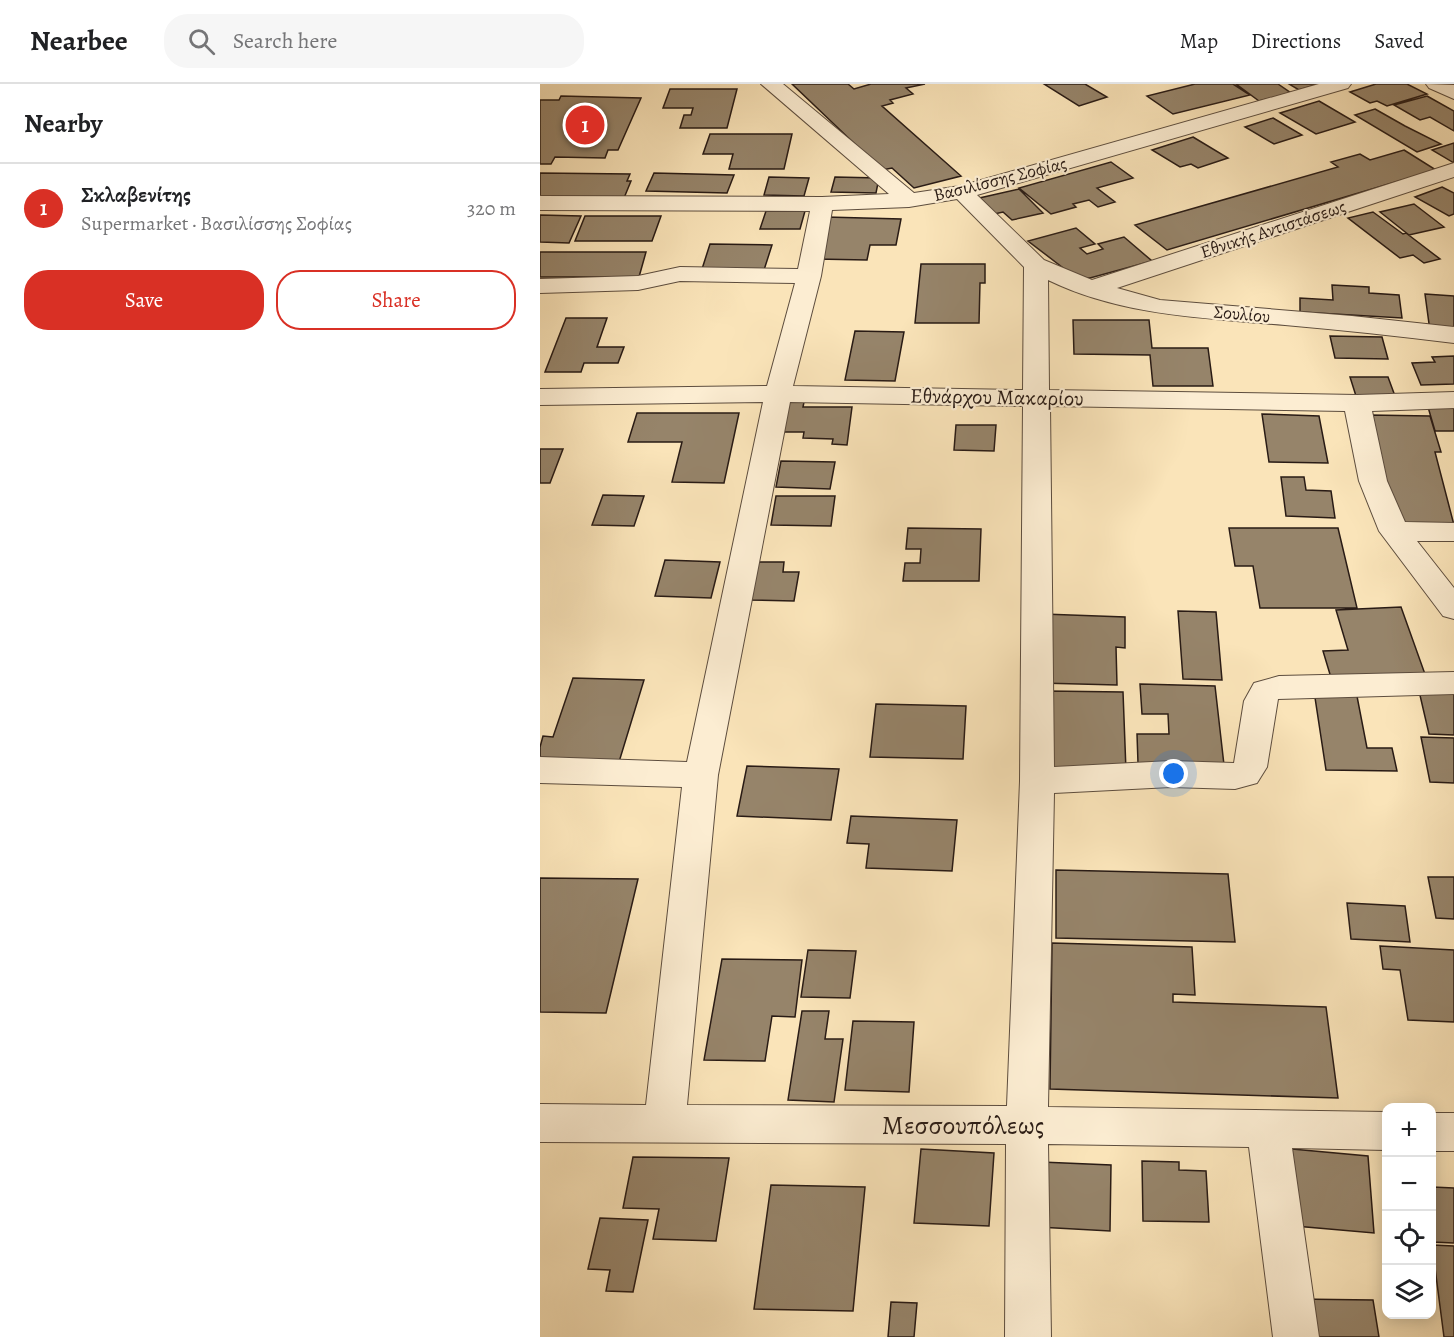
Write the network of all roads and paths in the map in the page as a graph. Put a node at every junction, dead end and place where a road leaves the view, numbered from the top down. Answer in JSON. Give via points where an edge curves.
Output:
{"nodes":[{"id":1,"x":771,"y":84,"type":"edge"},
{"id":2,"x":1341,"y":84,"type":"edge"},
{"id":3,"x":1436,"y":84,"type":"edge"},
{"id":4,"x":1454,"y":93,"type":"edge"},
{"id":5,"x":1454,"y":170,"type":"edge"},
{"id":6,"x":962,"y":192,"type":"junction"},
{"id":7,"x":909,"y":200,"type":"junction"},
{"id":8,"x":540,"y":203,"type":"edge"},
{"id":9,"x":822,"y":204,"type":"junction"},
{"id":10,"x":1036,"y":265,"type":"junction"},
{"id":11,"x":809,"y":276,"type":"junction"},
{"id":12,"x":540,"y":286,"type":"edge"},
{"id":13,"x":1092,"y":288,"type":"junction"},
{"id":14,"x":1454,"y":335,"type":"edge"},
{"id":15,"x":778,"y":394,"type":"junction"},
{"id":16,"x":540,"y":396,"type":"edge"},
{"id":17,"x":1038,"y":397,"type":"junction"},
{"id":18,"x":1454,"y":400,"type":"edge"},
{"id":19,"x":1357,"y":403,"type":"junction"},
{"id":20,"x":1394,"y":531,"type":"junction"},
{"id":21,"x":1454,"y":532,"type":"edge"},
{"id":22,"x":1454,"y":609,"type":"edge"},
{"id":23,"x":1454,"y":683,"type":"edge"},
{"id":24,"x":540,"y":770,"type":"edge"},
{"id":25,"x":700,"y":776,"type":"junction"},
{"id":26,"x":1037,"y":781,"type":"junction"},
{"id":27,"x":540,"y":1123,"type":"edge"},
{"id":28,"x":665,"y":1123,"type":"junction"},
{"id":29,"x":1027,"y":1125,"type":"junction"},
{"id":30,"x":1268,"y":1130,"type":"junction"},
{"id":31,"x":1382,"y":1131,"type":"edge"},
{"id":32,"x":1436,"y":1132,"type":"edge"},
{"id":33,"x":1454,"y":1132,"type":"edge"},
{"id":34,"x":1028,"y":1337,"type":"edge"},
{"id":35,"x":1296,"y":1337,"type":"edge"}],
"edges":[{"from":1,"to":7,"type":"street"},
{"from":2,"to":6,"type":"street","name":"Βασιλίσσης Σοφίας"},
{"from":3,"to":4,"type":"street"},
{"from":5,"to":13,"type":"street","name":"Εθνικής Αντιστάσεως"},
{"from":6,"to":7,"type":"street","name":"Βασιλίσσης Σοφίας"},
{"from":6,"to":10,"type":"street","name":"Σουλίου"},
{"from":7,"to":9,"type":"street","name":"Βασιλίσσης Σοφίας"},
{"from":8,"to":9,"type":"street","name":"Βασιλίσσης Σοφίας"},
{"from":9,"to":11,"type":"street"},
{"from":10,"to":13,"type":"street","name":"Σουλίου"},
{"from":10,"to":17,"type":"street"},
{"from":11,"to":12,"type":"street","via":[[680,274],[638,283]]},
{"from":11,"to":15,"type":"street"},
{"from":13,"to":14,"type":"street","name":"Σουλίου","via":[[1159,307]]},
{"from":15,"to":16,"type":"street","name":"Εθνάρχου Μακαρίου"},
{"from":15,"to":17,"type":"street","name":"Εθνάρχου Μακαρίου"},
{"from":15,"to":25,"type":"street"},
{"from":17,"to":19,"type":"street","name":"Εθνάρχου Μακαρίου"},
{"from":17,"to":26,"type":"street"},
{"from":18,"to":19,"type":"street","name":"Εθνάρχου Μακαρίου"},
{"from":19,"to":20,"type":"street","via":[[1372,481]]},
{"from":20,"to":21,"type":"street"},
{"from":20,"to":22,"type":"street"},
{"from":23,"to":26,"type":"street","via":[[1279,687],[1266,691],[1260,701],[1250,767],[1245,774]]},
{"from":24,"to":25,"type":"street"},
{"from":25,"to":28,"type":"street"},
{"from":26,"to":29,"type":"street"},
{"from":27,"to":28,"type":"street","name":"Μεσσουπόλεως"},
{"from":28,"to":29,"type":"street","name":"Μεσσουπόλεως"},
{"from":29,"to":30,"type":"street","name":"Μεσσουπόλεως"},
{"from":29,"to":34,"type":"street"},
{"from":30,"to":31,"type":"street","name":"Μεσσουπόλεως"},
{"from":30,"to":35,"type":"street"},
{"from":32,"to":33,"type":"street"}]}
